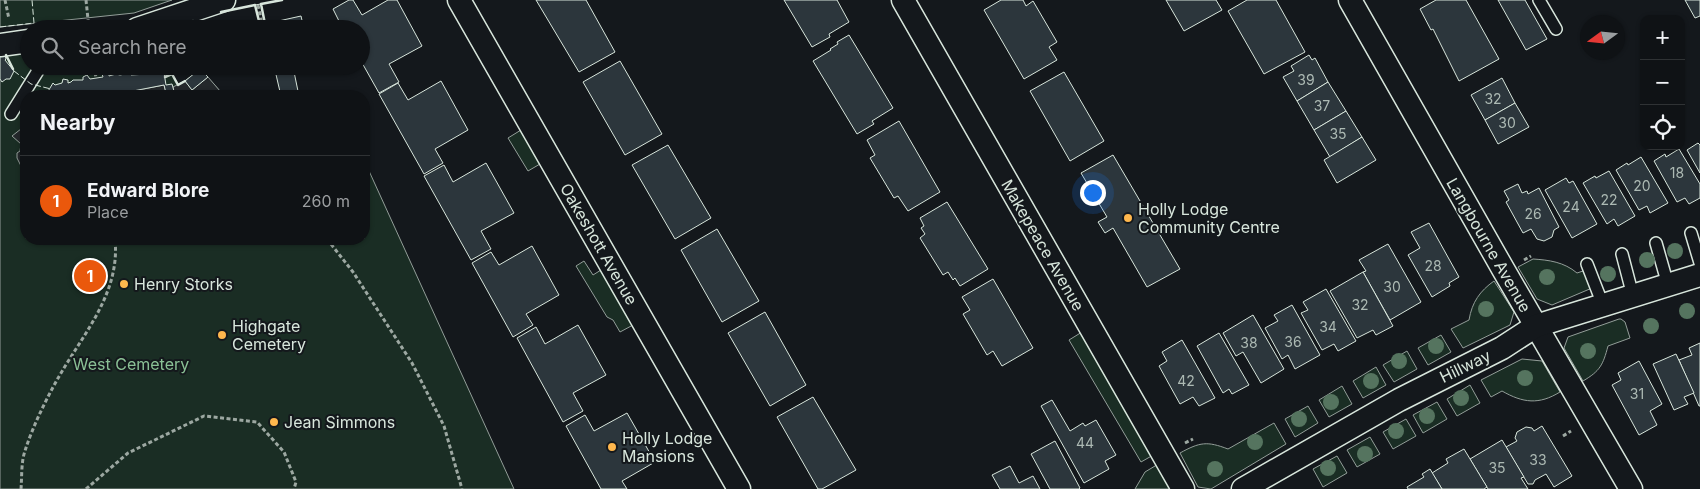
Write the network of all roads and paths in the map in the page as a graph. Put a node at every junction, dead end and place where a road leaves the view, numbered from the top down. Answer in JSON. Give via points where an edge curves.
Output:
{"nodes":[{"id":1,"x":86,"y":0,"type":"edge"},
{"id":2,"x":224,"y":0,"type":"edge"},
{"id":3,"x":459,"y":0,"type":"edge"},
{"id":4,"x":903,"y":0,"type":"edge"},
{"id":5,"x":1350,"y":0,"type":"edge"},
{"id":6,"x":1539,"y":0,"type":"edge"},
{"id":7,"x":258,"y":5,"type":"dead end"},
{"id":8,"x":88,"y":20,"type":"edge"},
{"id":9,"x":164,"y":20,"type":"edge"},
{"id":10,"x":261,"y":20,"type":"edge"},
{"id":11,"x":1556,"y":29,"type":"dead end"},
{"id":12,"x":20,"y":42,"type":"edge"},
{"id":13,"x":0,"y":45,"type":"edge"},
{"id":14,"x":36,"y":75,"type":"edge"},
{"id":15,"x":96,"y":75,"type":"edge"},
{"id":16,"x":96,"y":78,"type":"dead end"},
{"id":17,"x":26,"y":90,"type":"edge"},
{"id":18,"x":20,"y":101,"type":"edge"},
{"id":19,"x":12,"y":114,"type":"dead end"},
{"id":20,"x":1691,"y":233,"type":"dead end"},
{"id":21,"x":1656,"y":243,"type":"dead end"},
{"id":22,"x":116,"y":245,"type":"edge"},
{"id":23,"x":332,"y":245,"type":"edge"},
{"id":24,"x":1622,"y":254,"type":"dead end"},
{"id":25,"x":1700,"y":263,"type":"edge"},
{"id":26,"x":1587,"y":264,"type":"dead end"},
{"id":27,"x":1700,"y":275,"type":"edge"},
{"id":28,"x":1668,"y":285,"type":"junction"},
{"id":29,"x":1633,"y":296,"type":"junction"},
{"id":30,"x":1603,"y":305,"type":"junction"},
{"id":31,"x":1536,"y":326,"type":"junction"},
{"id":32,"x":1571,"y":431,"type":"dead end"},
{"id":33,"x":1563,"y":436,"type":"dead end"},
{"id":34,"x":21,"y":489,"type":"edge"},
{"id":35,"x":86,"y":489,"type":"edge"},
{"id":36,"x":294,"y":489,"type":"edge"},
{"id":37,"x":462,"y":489,"type":"edge"},
{"id":38,"x":739,"y":489,"type":"edge"},
{"id":39,"x":1183,"y":489,"type":"edge"},
{"id":40,"x":1243,"y":489,"type":"edge"},
{"id":41,"x":1630,"y":489,"type":"edge"}],
"edges":[{"from":1,"to":8,"type":"path"},
{"from":2,"to":9,"type":"street"},
{"from":3,"to":38,"type":"street","name":"Oakeshott Avenue"},
{"from":4,"to":39,"type":"street","name":"Makepeace Avenue"},
{"from":5,"to":31,"type":"street","name":"Langbourne Avenue"},
{"from":6,"to":11,"type":"lane"},
{"from":7,"to":10,"type":"path"},
{"from":12,"to":13,"type":"street"},
{"from":14,"to":17,"type":"lane"},
{"from":15,"to":16,"type":"path"},
{"from":18,"to":19,"type":"lane"},
{"from":20,"to":25,"type":"lane"},
{"from":21,"to":28,"type":"lane"},
{"from":22,"to":34,"type":"path","via":[[117,254],[107,296],[63,370],[24,452]]},
{"from":23,"to":37,"type":"path","via":[[412,363],[444,426]]},
{"from":24,"to":29,"type":"lane"},
{"from":26,"to":30,"type":"lane"},
{"from":27,"to":28,"type":"street","name":"Hillway"},
{"from":28,"to":29,"type":"street","name":"Hillway"},
{"from":29,"to":30,"type":"street","name":"Hillway"},
{"from":30,"to":31,"type":"street","name":"Hillway"},
{"from":31,"to":40,"type":"street","name":"Hillway","via":[[1502,348],[1391,404]]},
{"from":31,"to":41,"type":"street","name":"Langbourne Avenue"},
{"from":32,"to":33,"type":"path"},
{"from":35,"to":36,"type":"path","via":[[128,453],[204,416],[257,422],[284,452],[296,482]]}]}
